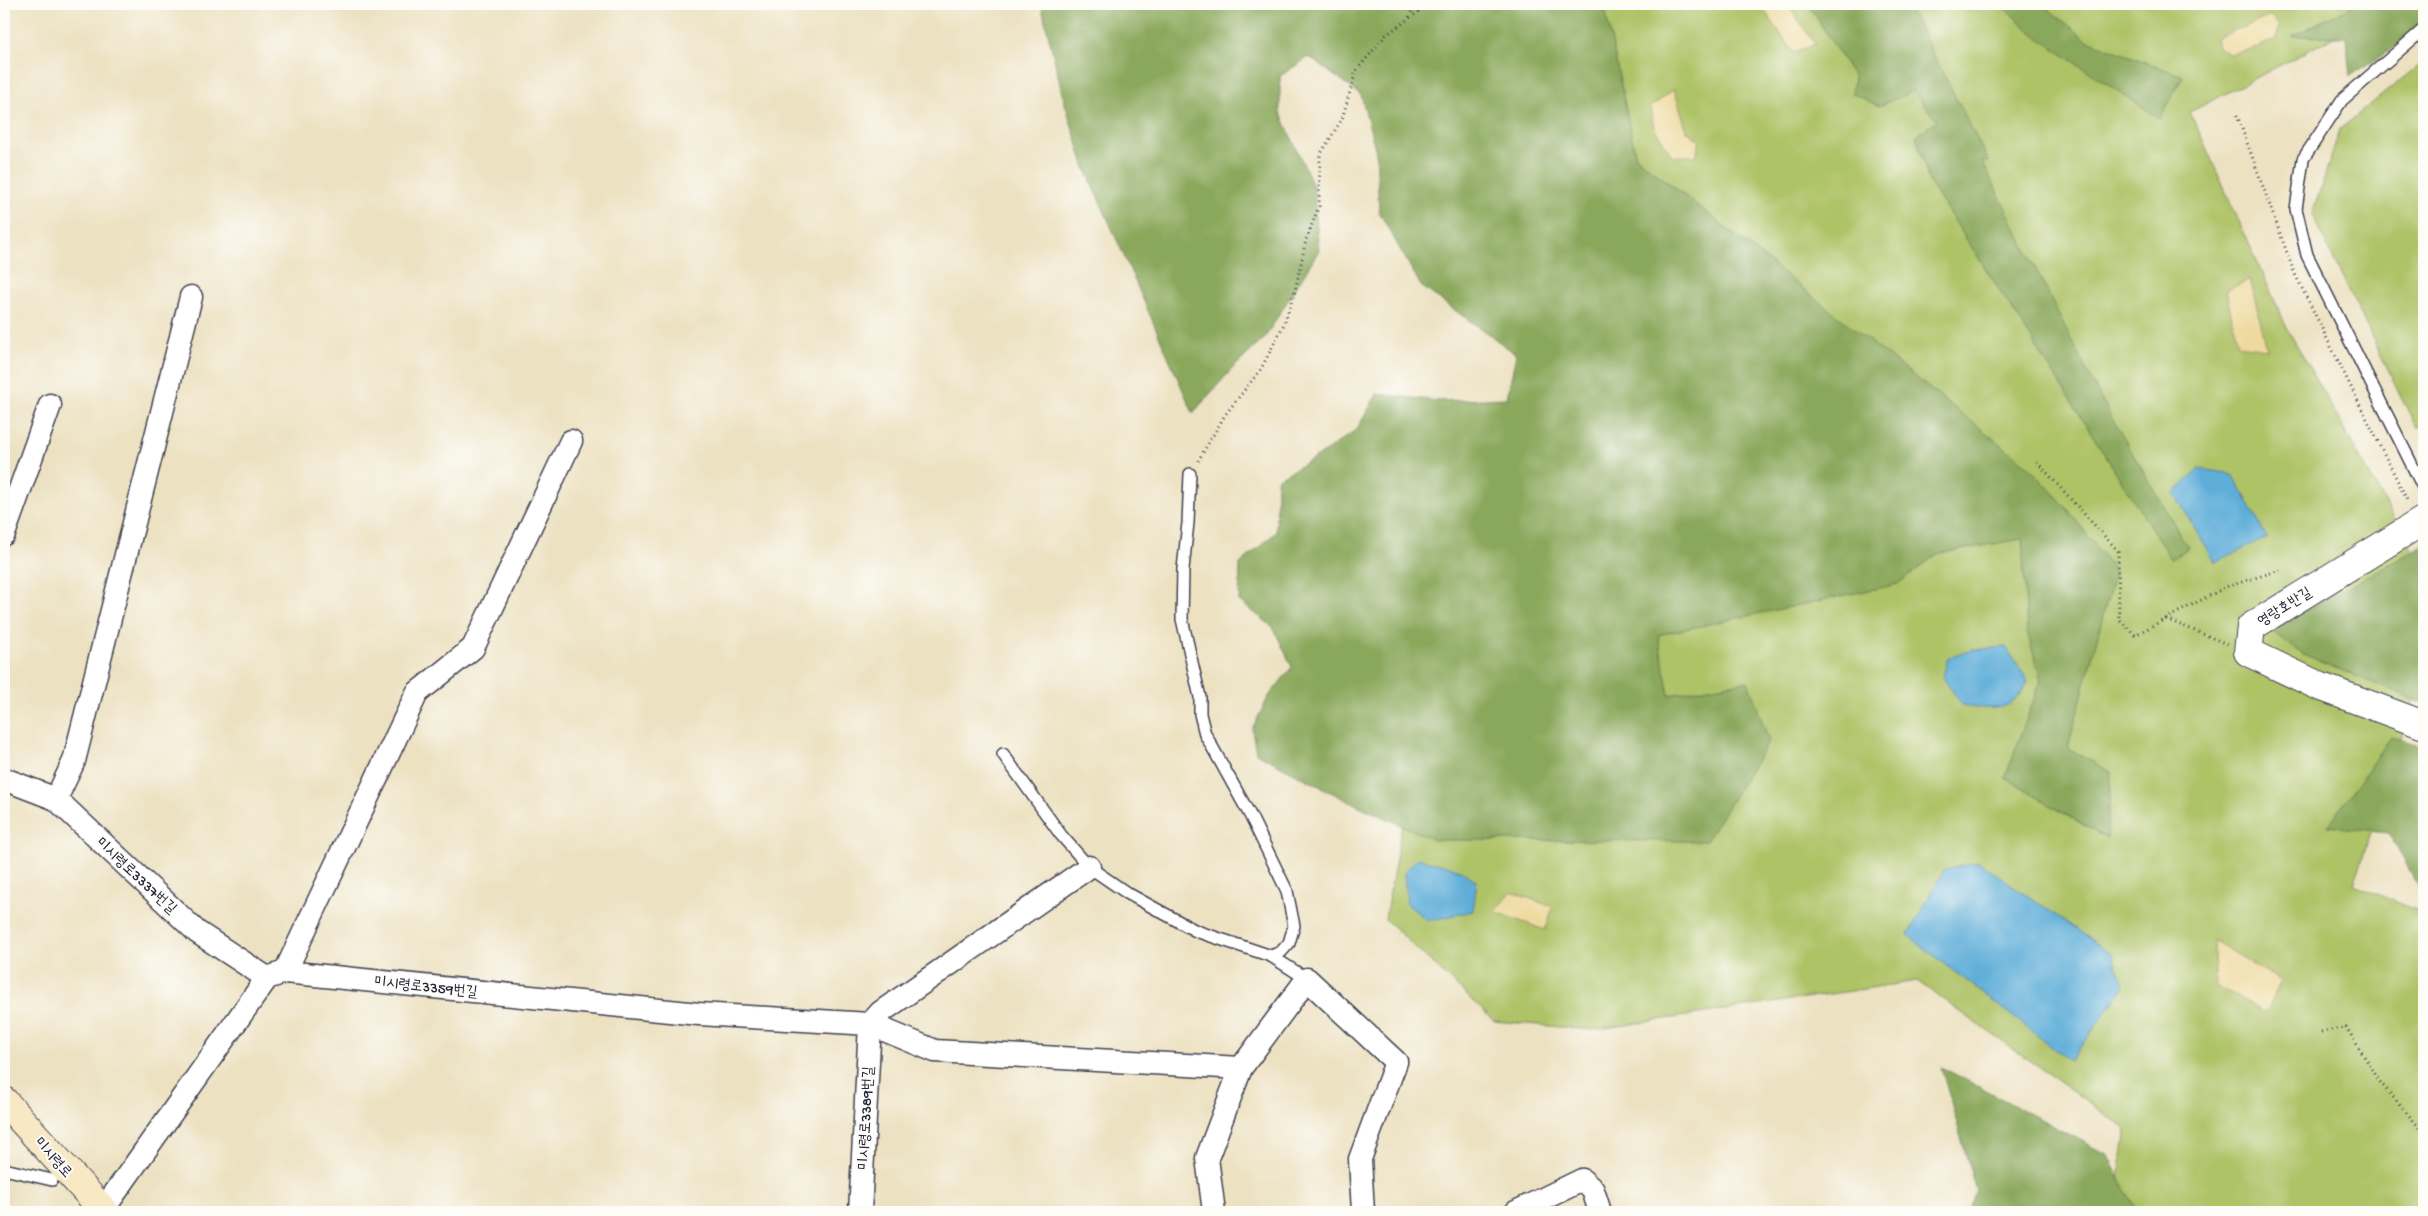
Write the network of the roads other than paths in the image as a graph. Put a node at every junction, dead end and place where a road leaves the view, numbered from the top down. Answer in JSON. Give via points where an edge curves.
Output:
{"nodes":[{"id":1,"x":2424,"y":29,"type":"edge"},
{"id":2,"x":191,"y":298,"type":"dead end"},
{"id":3,"x":50,"y":405,"type":"dead end"},
{"id":4,"x":571,"y":440,"type":"dead end"},
{"id":5,"x":1190,"y":474,"type":"road end"},
{"id":6,"x":2424,"y":489,"type":"edge"},
{"id":7,"x":2424,"y":520,"type":"edge"},
{"id":8,"x":4,"y":534,"type":"edge"},
{"id":9,"x":2424,"y":725,"type":"edge"},
{"id":10,"x":1003,"y":754,"type":"dead end"},
{"id":11,"x":4,"y":779,"type":"edge"},
{"id":12,"x":56,"y":799,"type":"junction"},
{"id":13,"x":1089,"y":867,"type":"junction"},
{"id":14,"x":1272,"y":956,"type":"junction"},
{"id":15,"x":276,"y":975,"type":"junction"},
{"id":16,"x":1307,"y":979,"type":"junction"},
{"id":17,"x":870,"y":1024,"type":"junction"},
{"id":18,"x":1241,"y":1068,"type":"junction"},
{"id":19,"x":4,"y":1101,"type":"edge"},
{"id":20,"x":4,"y":1127,"type":"edge"},
{"id":21,"x":4,"y":1169,"type":"edge"},
{"id":22,"x":52,"y":1180,"type":"junction"},
{"id":23,"x":98,"y":1212,"type":"edge"},
{"id":24,"x":860,"y":1212,"type":"edge"},
{"id":25,"x":1214,"y":1212,"type":"edge"},
{"id":26,"x":1363,"y":1212,"type":"edge"},
{"id":27,"x":1516,"y":1212,"type":"edge"},
{"id":28,"x":1600,"y":1212,"type":"edge"}],
"edges":[{"from":1,"to":6,"type":"lane","via":[[2342,100],[2303,159],[2296,209],[2307,255]]},
{"from":2,"to":12,"type":"street","via":[[74,761]]},
{"from":3,"to":8,"type":"street"},
{"from":4,"to":15,"type":"street","via":[[473,648],[418,693]]},
{"from":5,"to":14,"type":"lane","via":[[1182,619],[1205,734],[1287,891],[1294,926],[1289,943]]},
{"from":7,"to":9,"type":"street","name":"영랑호반길","via":[[2251,627],[2248,652],[2319,686]]},
{"from":10,"to":13,"type":"lane","via":[[1061,835]]},
{"from":11,"to":12,"type":"street","name":"미시령로3337번길"},
{"from":12,"to":15,"type":"street","name":"미시령로3337번길","via":[[198,932]]},
{"from":13,"to":14,"type":"lane","via":[[1127,893],[1196,931]]},
{"from":13,"to":17,"type":"street","via":[[881,1012]]},
{"from":14,"to":16,"type":"lane"},
{"from":15,"to":17,"type":"street","name":"미시령로3359번길","via":[[699,1014]]},
{"from":15,"to":23,"type":"street"},
{"from":16,"to":18,"type":"street"},
{"from":16,"to":26,"type":"street","via":[[1396,1062],[1360,1160]]},
{"from":17,"to":18,"type":"street","name":"미시령로3359번길","via":[[935,1051]]},
{"from":17,"to":24,"type":"street","name":"미시령로3389번길"},
{"from":18,"to":25,"type":"street","via":[[1207,1158]]},
{"from":19,"to":23,"type":"main road","name":"미시령로"},
{"from":20,"to":22,"type":"main road","name":"미시령로"},
{"from":21,"to":22,"type":"lane"},
{"from":22,"to":23,"type":"main road","name":"미시령로"},
{"from":27,"to":28,"type":"street","via":[[1582,1180],[1593,1190]]}]}
